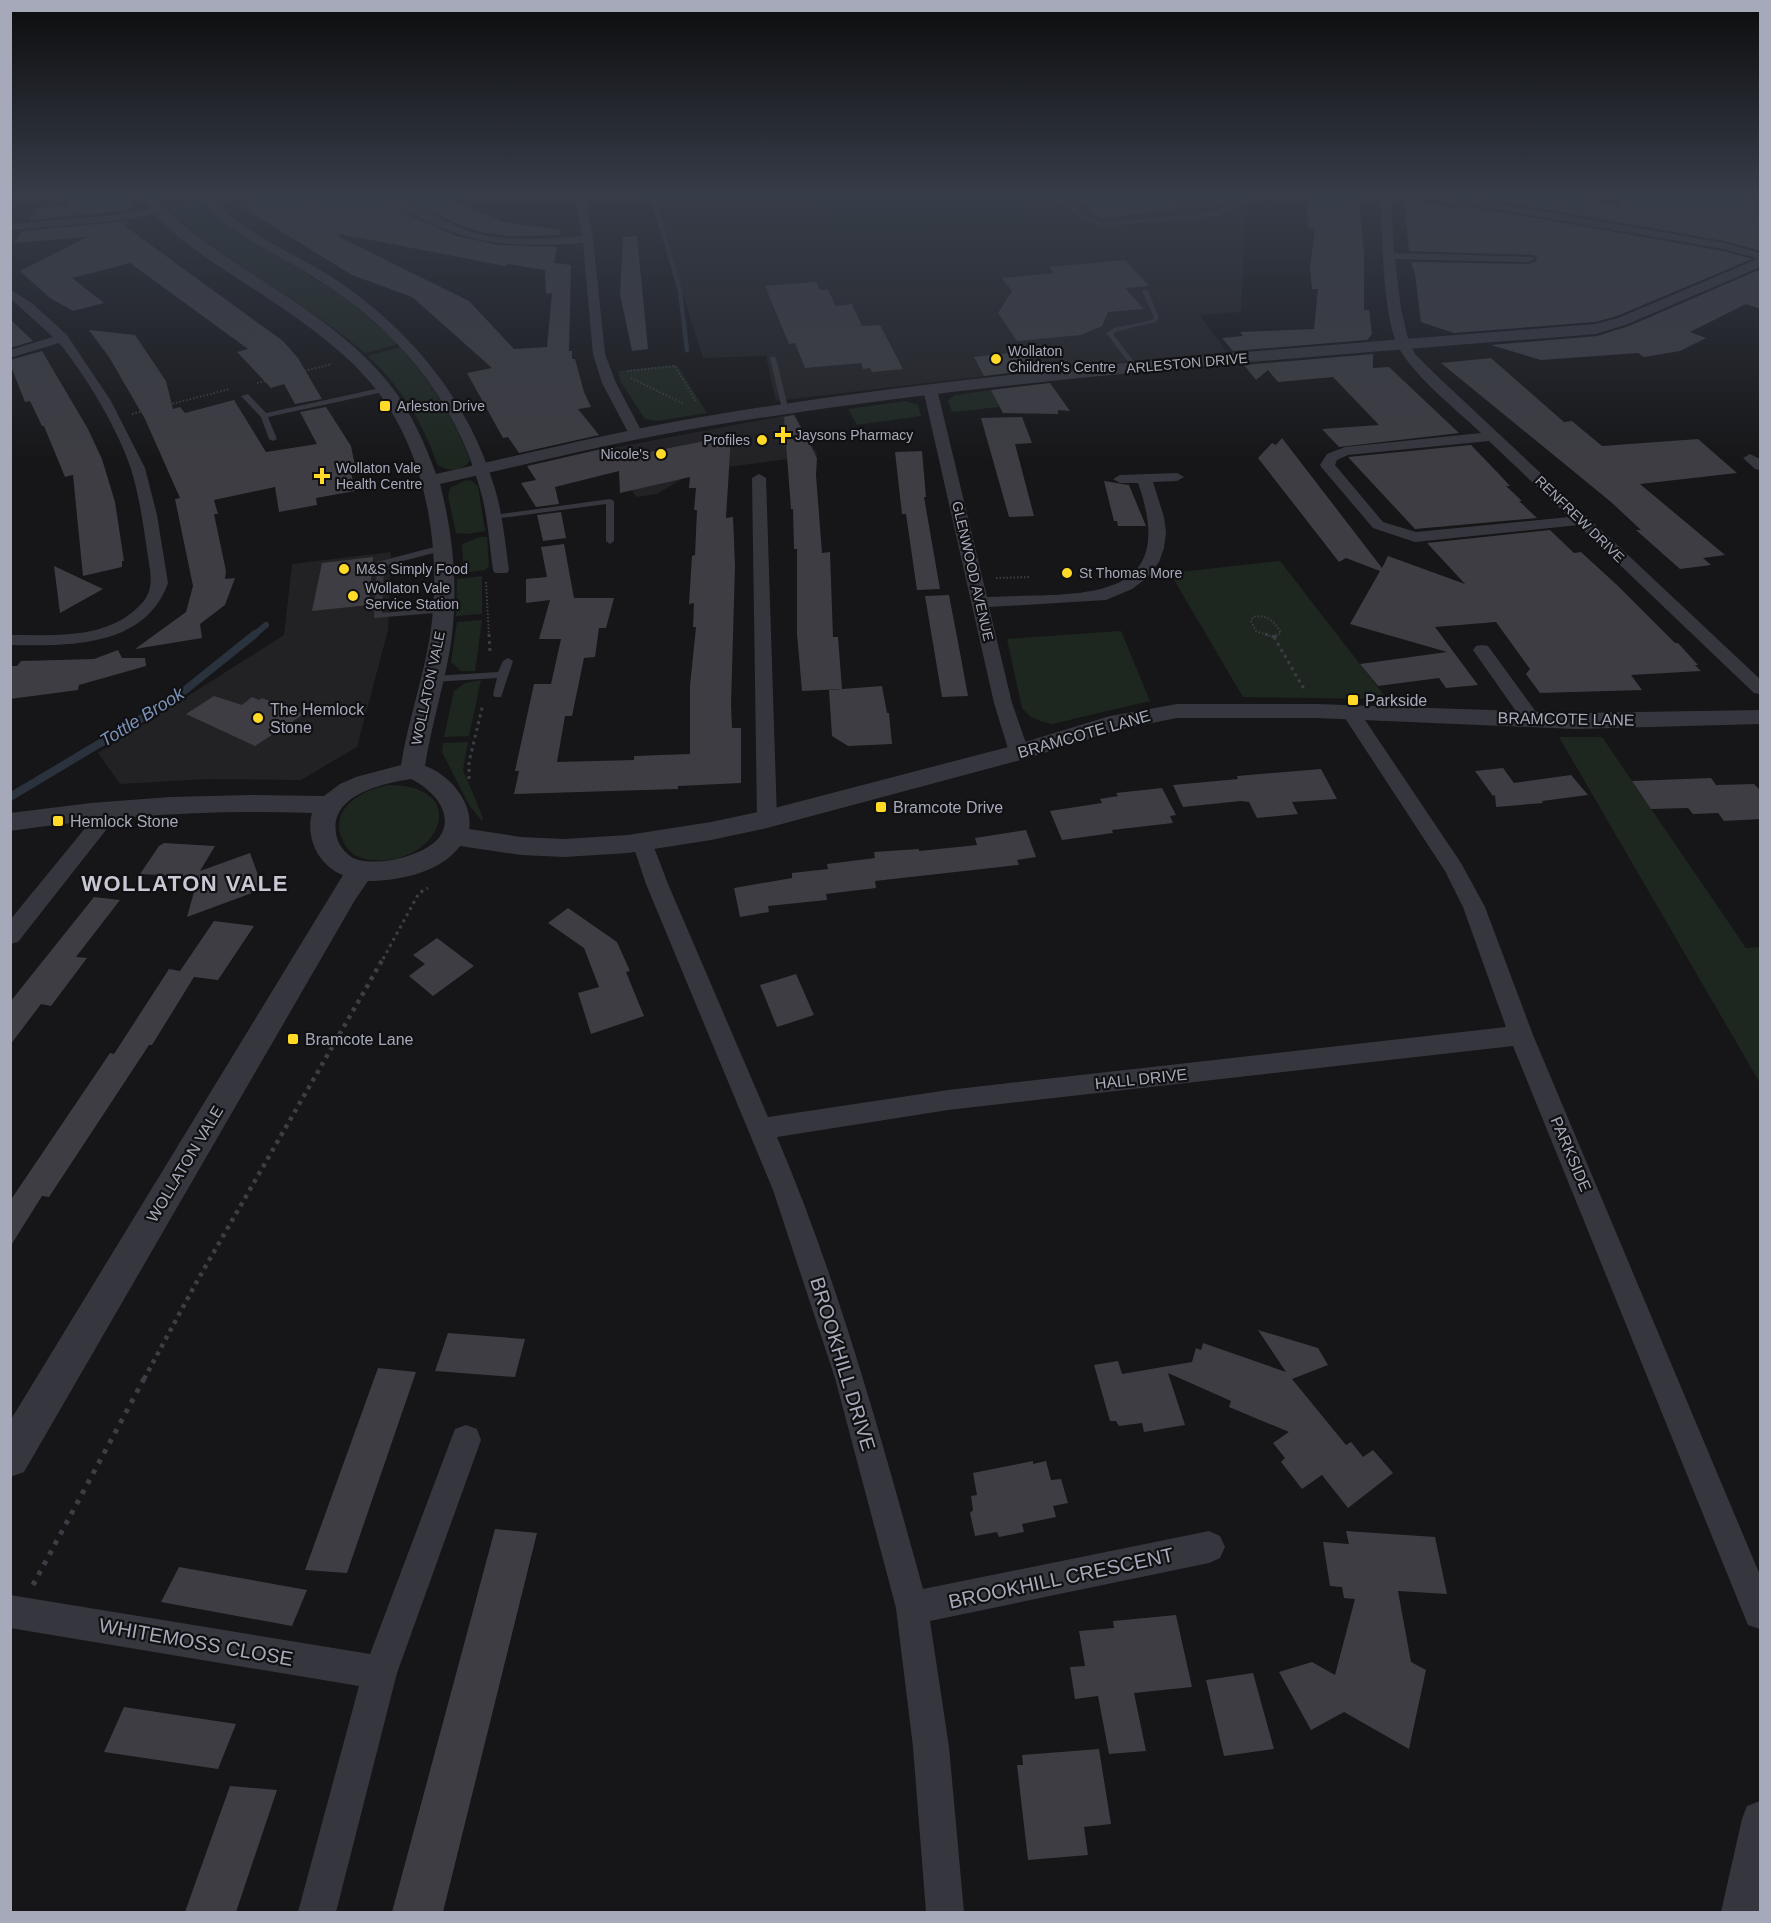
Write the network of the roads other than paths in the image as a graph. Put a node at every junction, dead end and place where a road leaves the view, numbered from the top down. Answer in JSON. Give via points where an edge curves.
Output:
{"nodes":[{"id":1,"x":255,"y":284,"type":"edge"},
{"id":2,"x":331,"y":284,"type":"edge"},
{"id":3,"x":592,"y":284,"type":"edge"},
{"id":4,"x":1394,"y":284,"type":"edge"},
{"id":5,"x":1708,"y":284,"type":"edge"},
{"id":6,"x":10,"y":291,"type":"edge"},
{"id":7,"x":1145,"y":291,"type":"dead end"},
{"id":8,"x":63,"y":338,"type":"junction"},
{"id":9,"x":1403,"y":345,"type":"junction"},
{"id":10,"x":10,"y":354,"type":"edge"},
{"id":11,"x":773,"y":358,"type":"dead end"},
{"id":12,"x":1135,"y":367,"type":"junction"},
{"id":13,"x":385,"y":389,"type":"junction"},
{"id":14,"x":930,"y":389,"type":"junction"},
{"id":15,"x":245,"y":396,"type":"dead end"},
{"id":16,"x":786,"y":409,"type":"junction"},
{"id":17,"x":264,"y":416,"type":"junction"},
{"id":18,"x":636,"y":434,"type":"junction"},
{"id":19,"x":1493,"y":436,"type":"junction"},
{"id":20,"x":273,"y":439,"type":"dead end"},
{"id":21,"x":481,"y":470,"type":"junction"},
{"id":22,"x":1177,"y":477,"type":"dead end"},
{"id":23,"x":759,"y":478,"type":"dead end"},
{"id":24,"x":1144,"y":478,"type":"junction"},
{"id":25,"x":1120,"y":479,"type":"dead end"},
{"id":26,"x":430,"y":481,"type":"junction"},
{"id":27,"x":494,"y":517,"type":"junction"},
{"id":28,"x":1581,"y":520,"type":"junction"},
{"id":29,"x":610,"y":541,"type":"dead end"},
{"id":30,"x":442,"y":548,"type":"junction"},
{"id":31,"x":501,"y":570,"type":"road end"},
{"id":32,"x":980,"y":602,"type":"junction"},
{"id":33,"x":444,"y":610,"type":"junction"},
{"id":34,"x":10,"y":640,"type":"edge"},
{"id":35,"x":1482,"y":650,"type":"dead end"},
{"id":36,"x":508,"y":661,"type":"dead end"},
{"id":37,"x":502,"y":675,"type":"junction"},
{"id":38,"x":433,"y":679,"type":"junction"},
{"id":39,"x":1761,"y":689,"type":"edge"},
{"id":40,"x":498,"y":695,"type":"dead end"},
{"id":41,"x":1350,"y":712,"type":"junction"},
{"id":42,"x":1761,"y":717,"type":"edge"},
{"id":43,"x":1532,"y":720,"type":"junction"},
{"id":44,"x":1019,"y":752,"type":"junction"},
{"id":45,"x":412,"y":771,"type":"junction"},
{"id":46,"x":331,"y":805,"type":"junction"},
{"id":47,"x":108,"y":809,"type":"junction"},
{"id":48,"x":767,"y":819,"type":"junction"},
{"id":49,"x":10,"y":822,"type":"edge"},
{"id":50,"x":454,"y":836,"type":"junction"},
{"id":51,"x":642,"y":842,"type":"junction"},
{"id":52,"x":361,"y":871,"type":"junction"},
{"id":53,"x":10,"y":936,"type":"edge"},
{"id":54,"x":1521,"y":1035,"type":"junction"},
{"id":55,"x":762,"y":1129,"type":"junction"},
{"id":56,"x":466,"y":1440,"type":"dead end"},
{"id":57,"x":10,"y":1458,"type":"edge"},
{"id":58,"x":1209,"y":1547,"type":"dead end"},
{"id":59,"x":912,"y":1608,"type":"junction"},
{"id":60,"x":15,"y":1611,"type":"edge"},
{"id":61,"x":1761,"y":1613,"type":"edge"},
{"id":62,"x":380,"y":1673,"type":"junction"},
{"id":63,"x":1761,"y":1818,"type":"edge"},
{"id":64,"x":317,"y":1912,"type":"edge"},
{"id":65,"x":945,"y":1912,"type":"edge"},
{"id":66,"x":1740,"y":1912,"type":"edge"}],
"edges":[{"from":1,"to":13,"type":"street","name":"WOLLATON VALE","via":[[356,357]]},
{"from":2,"to":21,"type":"street","via":[[397,334],[441,385]]},
{"from":3,"to":18,"type":"street","via":[[599,354],[609,383]]},
{"from":4,"to":9,"type":"street"},
{"from":5,"to":9,"type":"street","name":"ARLESTON DRIVE","via":[[1606,326]]},
{"from":6,"to":8,"type":"street"},
{"from":7,"to":12,"type":"lane","via":[[1157,318],[1110,333]]},
{"from":8,"to":10,"type":"street"},
{"from":8,"to":34,"type":"street","via":[[96,384],[132,454],[144,492],[160,583],[146,607],[106,632],[73,640]]},
{"from":9,"to":12,"type":"street","name":"ARLESTON DRIVE"},
{"from":9,"to":19,"type":"street","name":"RENFREW DRIVE","via":[[1428,376]]},
{"from":11,"to":16,"type":"lane"},
{"from":12,"to":14,"type":"street","name":"ARLESTON DRIVE"},
{"from":13,"to":17,"type":"lane"},
{"from":13,"to":26,"type":"street","name":"WOLLATON VALE","via":[[402,415]]},
{"from":14,"to":16,"type":"street","name":"ARLESTON DRIVE"},
{"from":14,"to":32,"type":"street","name":"GLENWOOD AVENUE"},
{"from":15,"to":17,"type":"lane"},
{"from":16,"to":18,"type":"street","name":"ARLESTON DRIVE","via":[[707,417]]},
{"from":17,"to":20,"type":"lane"},
{"from":18,"to":21,"type":"street","name":"ARLESTON DRIVE"},
{"from":19,"to":28,"type":"street","name":"RENFREW DRIVE"},
{"from":19,"to":28,"type":"street","via":[[1345,451],[1332,457],[1327,465],[1378,525],[1407,536]]},
{"from":21,"to":26,"type":"street","name":"ARLESTON DRIVE"},
{"from":21,"to":27,"type":"street"},
{"from":22,"to":24,"type":"street"},
{"from":23,"to":48,"type":"street"},
{"from":24,"to":25,"type":"street"},
{"from":24,"to":32,"type":"street","via":[[1155,504],[1159,547],[1151,564],[1121,589],[1106,595]]},
{"from":26,"to":30,"type":"street","name":"WOLLATON VALE"},
{"from":27,"to":29,"type":"lane","via":[[610,501]]},
{"from":27,"to":31,"type":"street"},
{"from":28,"to":39,"type":"street","name":"RENFREW DRIVE"},
{"from":30,"to":33,"type":"street","name":"WOLLATON VALE"},
{"from":30,"to":33,"type":"lane","via":[[380,564],[377,616]]},
{"from":32,"to":44,"type":"street","name":"GLENWOOD AVENUE","via":[[1003,703]]},
{"from":33,"to":38,"type":"street","name":"WOLLATON VALE"},
{"from":35,"to":43,"type":"street"},
{"from":36,"to":37,"type":"lane"},
{"from":37,"to":38,"type":"lane"},
{"from":37,"to":40,"type":"lane"},
{"from":38,"to":45,"type":"street","name":"WOLLATON VALE"},
{"from":41,"to":43,"type":"street","name":"BRAMCOTE LANE"},
{"from":41,"to":44,"type":"street","name":"BRAMCOTE LANE","via":[[1216,710],[1142,716]]},
{"from":41,"to":54,"type":"street","name":"PARKSIDE","via":[[1454,868],[1474,907]]},
{"from":42,"to":43,"type":"street","name":"BRAMCOTE LANE"},
{"from":44,"to":48,"type":"street","name":"BRAMCOTE LANE"},
{"from":45,"to":46,"type":"street","via":[[368,780],[344,792]]},
{"from":45,"to":50,"type":"street","via":[[433,779],[447,796],[456,818]]},
{"from":46,"to":47,"type":"street","via":[[212,802]]},
{"from":46,"to":52,"type":"street","via":[[322,827],[327,845],[344,865]]},
{"from":47,"to":49,"type":"street"},
{"from":47,"to":53,"type":"street"},
{"from":48,"to":51,"type":"street","name":"BRAMCOTE LANE"},
{"from":50,"to":51,"type":"street","name":"BRAMCOTE LANE","via":[[542,847]]},
{"from":50,"to":52,"type":"street","via":[[441,849],[404,867]]},
{"from":51,"to":55,"type":"street","name":"BROOKHILL DRIVE"},
{"from":52,"to":57,"type":"street","name":"WOLLATON VALE"},
{"from":54,"to":55,"type":"street","name":"HALL DRIVE","via":[[948,1100]]},
{"from":54,"to":61,"type":"street","name":"PARKSIDE"},
{"from":55,"to":59,"type":"street","name":"BROOKHILL DRIVE","via":[[850,1378]]},
{"from":56,"to":62,"type":"street"},
{"from":58,"to":59,"type":"street","name":"BROOKHILL CRESCENT"},
{"from":59,"to":65,"type":"street","name":"BROOKHILL DRIVE","via":[[931,1747]]},
{"from":60,"to":62,"type":"street","name":"WHITEMOSS CLOSE"},
{"from":62,"to":64,"type":"street"},
{"from":63,"to":66,"type":"street"}]}
